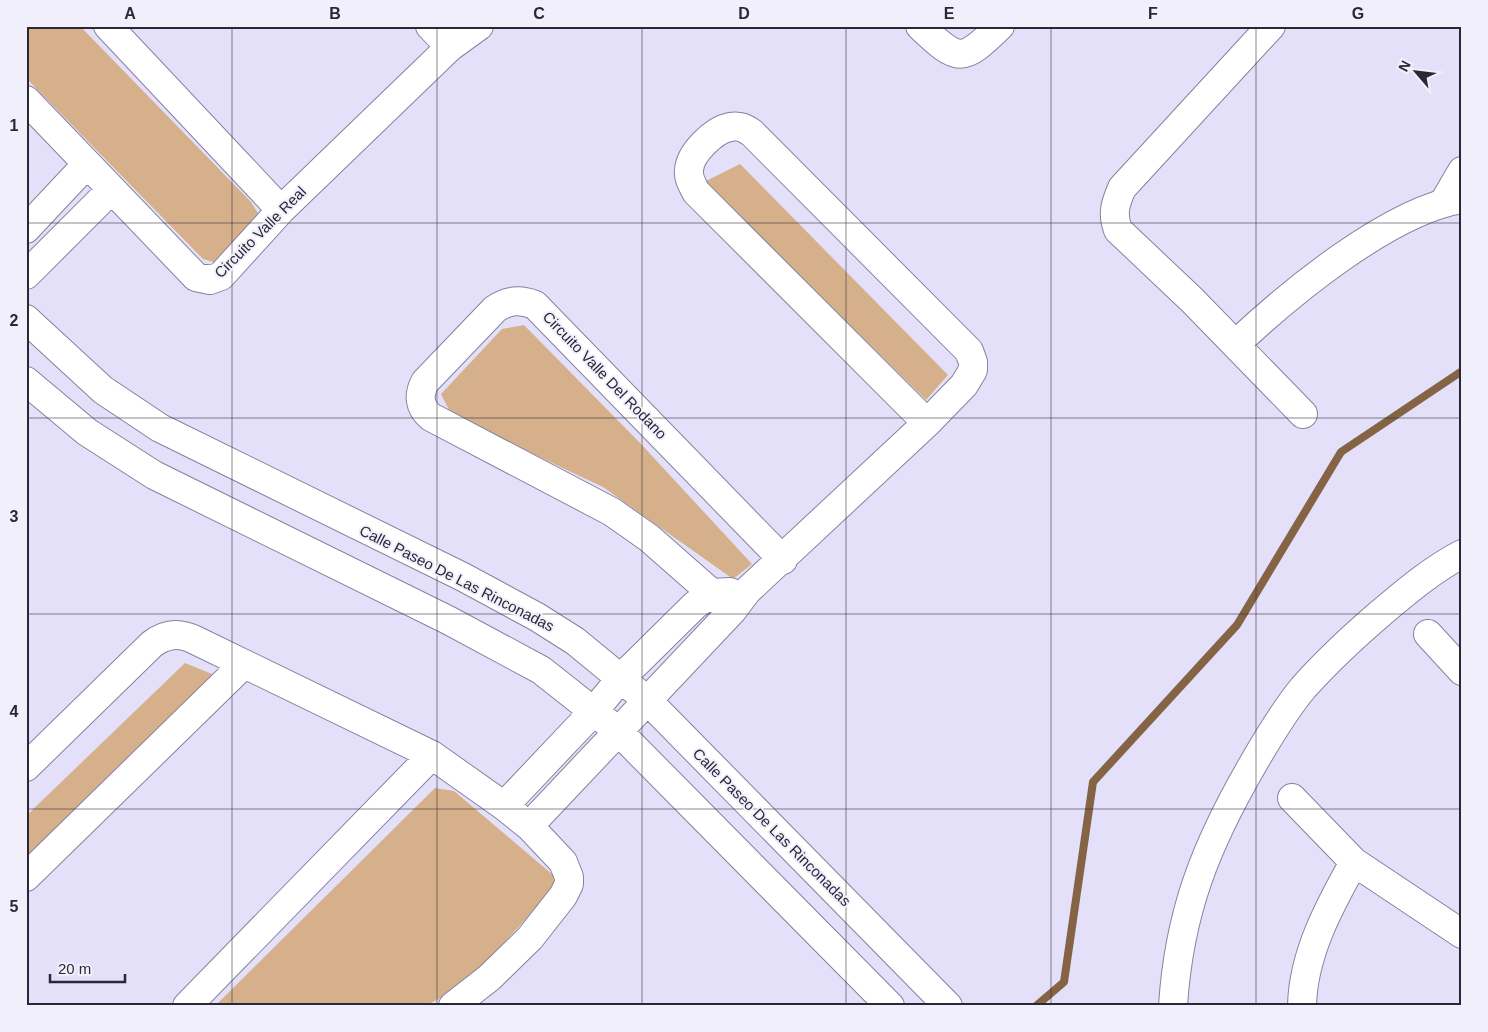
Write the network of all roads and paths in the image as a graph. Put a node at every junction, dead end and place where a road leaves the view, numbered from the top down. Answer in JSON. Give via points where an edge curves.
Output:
{"nodes":[{"id":1,"x":108,"y":26,"type":"edge"},
{"id":2,"x":430,"y":26,"type":"edge"},
{"id":3,"x":479,"y":26,"type":"edge"},
{"id":4,"x":920,"y":26,"type":"edge"},
{"id":5,"x":1000,"y":26,"type":"edge"},
{"id":6,"x":1271,"y":26,"type":"edge"},
{"id":7,"x":450,"y":47,"type":"junction"},
{"id":8,"x":26,"y":100,"type":"edge"},
{"id":9,"x":87,"y":164,"type":"junction"},
{"id":10,"x":1462,"y":171,"type":"edge"},
{"id":11,"x":111,"y":190,"type":"junction"},
{"id":12,"x":1453,"y":200,"type":"edge"},
{"id":13,"x":281,"y":210,"type":"junction"},
{"id":14,"x":30,"y":224,"type":"edge"},
{"id":15,"x":58,"y":243,"type":"junction"},
{"id":16,"x":26,"y":275,"type":"edge"},
{"id":17,"x":26,"y":319,"type":"edge"},
{"id":18,"x":1236,"y":344,"type":"junction"},
{"id":19,"x":26,"y":381,"type":"edge"},
{"id":20,"x":1303,"y":414,"type":"dead end"},
{"id":21,"x":927,"y":423,"type":"junction"},
{"id":22,"x":1462,"y":554,"type":"edge"},
{"id":23,"x":783,"y":560,"type":"junction"},
{"id":24,"x":712,"y":593,"type":"junction"},
{"id":25,"x":739,"y":601,"type":"junction"},
{"id":26,"x":1428,"y":634,"type":"dead end"},
{"id":27,"x":244,"y":664,"type":"junction"},
{"id":28,"x":1462,"y":671,"type":"edge"},
{"id":29,"x":621,"y":678,"type":"junction"},
{"id":30,"x":648,"y":701,"type":"junction"},
{"id":31,"x":594,"y":711,"type":"junction"},
{"id":32,"x":618,"y":730,"type":"junction"},
{"id":33,"x":432,"y":755,"type":"junction"},
{"id":34,"x":26,"y":767,"type":"edge"},
{"id":35,"x":1292,"y":798,"type":"dead end"},
{"id":36,"x":504,"y":806,"type":"junction"},
{"id":37,"x":528,"y":826,"type":"junction"},
{"id":38,"x":1354,"y":862,"type":"junction"},
{"id":39,"x":26,"y":877,"type":"edge"},
{"id":40,"x":1462,"y":934,"type":"edge"},
{"id":41,"x":1174,"y":993,"type":"edge"},
{"id":42,"x":187,"y":1006,"type":"edge"},
{"id":43,"x":453,"y":1006,"type":"edge"},
{"id":44,"x":890,"y":1006,"type":"edge"},
{"id":45,"x":948,"y":1006,"type":"edge"},
{"id":46,"x":1163,"y":1006,"type":"edge"},
{"id":47,"x":1302,"y":1006,"type":"edge"}],
"edges":[{"from":1,"to":13,"type":"street"},
{"from":2,"to":7,"type":"street"},
{"from":3,"to":7,"type":"street","name":"Circuito Valle Real"},
{"from":4,"to":5,"type":"street","via":[[942,47],[957,54],[974,50]]},
{"from":6,"to":18,"type":"street","via":[[1122,188],[1114,210],[1118,230]]},
{"from":7,"to":13,"type":"street","name":"Circuito Valle Real"},
{"from":8,"to":9,"type":"street","name":"Circuito Valle Real"},
{"from":9,"to":11,"type":"street","name":"Circuito Valle Real"},
{"from":9,"to":14,"type":"street"},
{"from":10,"to":12,"type":"street"},
{"from":11,"to":13,"type":"street","name":"Circuito Valle Real","via":[[196,277],[206,280],[221,276]]},
{"from":11,"to":15,"type":"street"},
{"from":12,"to":18,"type":"street","via":[[1396,224],[1346,255],[1303,286]]},
{"from":14,"to":15,"type":"street"},
{"from":15,"to":16,"type":"street"},
{"from":17,"to":29,"type":"street","name":"Calle Paseo De Las Rinconadas","via":[[103,390],[160,428],[537,616]]},
{"from":18,"to":20,"type":"street"},
{"from":19,"to":31,"type":"street","via":[[87,432],[154,475],[448,620],[541,670]]},
{"from":21,"to":21,"type":"street","via":[[696,192],[689,178],[692,157],[722,129],[738,126],[752,133],[969,351],[974,362],[970,378]]},
{"from":21,"to":23,"type":"street"},
{"from":22,"to":41,"type":"street","via":[[1404,594],[1345,644],[1302,690],[1267,740],[1227,809],[1203,861],[1182,926]]},
{"from":23,"to":24,"type":"street","name":"Circuito Valle Del Rodano","via":[[540,308],[516,301],[495,309],[425,382],[419,397],[423,408],[436,420],[612,512],[649,538]]},
{"from":23,"to":25,"type":"street"},
{"from":24,"to":25,"type":"street","name":"Circuito Valle Del Rodano"},
{"from":24,"to":29,"type":"street"},
{"from":25,"to":30,"type":"street"},
{"from":26,"to":28,"type":"street"},
{"from":27,"to":33,"type":"street"},
{"from":27,"to":34,"type":"street","via":[[188,637],[162,637]]},
{"from":27,"to":39,"type":"street"},
{"from":29,"to":30,"type":"street","name":"Calle Paseo De Las Rinconadas"},
{"from":29,"to":31,"type":"street"},
{"from":30,"to":32,"type":"street"},
{"from":30,"to":45,"type":"street","name":"Calle Paseo De Las Rinconadas"},
{"from":31,"to":32,"type":"street"},
{"from":31,"to":36,"type":"street"},
{"from":32,"to":37,"type":"street"},
{"from":32,"to":44,"type":"street"},
{"from":33,"to":36,"type":"street"},
{"from":33,"to":42,"type":"street"},
{"from":35,"to":38,"type":"street"},
{"from":36,"to":37,"type":"street"},
{"from":37,"to":43,"type":"street","via":[[568,869],[567,890],[530,938],[489,978]]},
{"from":38,"to":40,"type":"street"},
{"from":38,"to":47,"type":"street","via":[[1331,904],[1315,943]]},
{"from":41,"to":46,"type":"street"}]}
